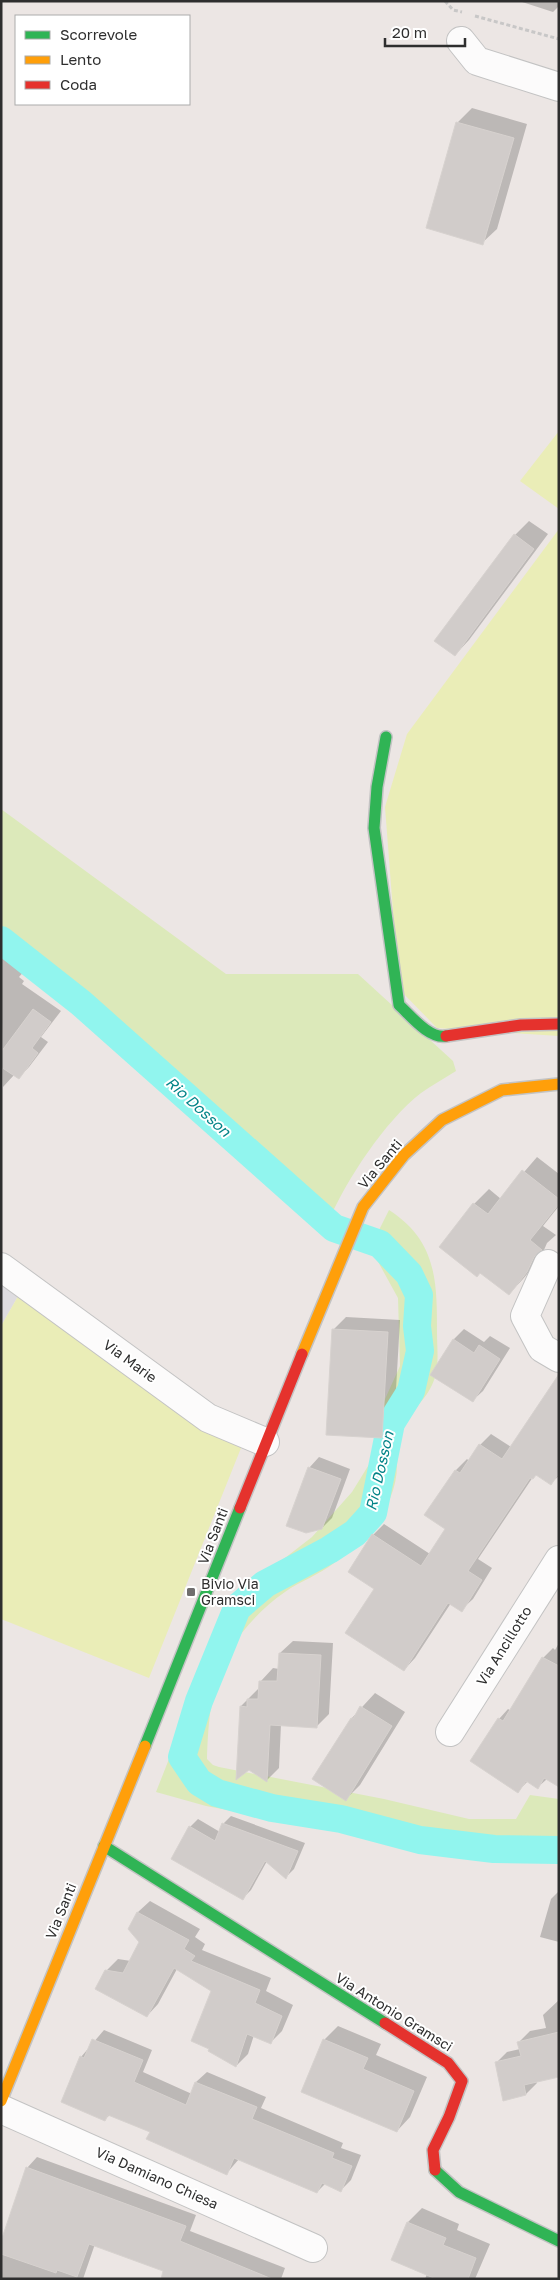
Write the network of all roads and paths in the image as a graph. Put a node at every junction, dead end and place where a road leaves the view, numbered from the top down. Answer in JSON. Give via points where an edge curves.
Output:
{"nodes":[{"id":1,"x":445,"y":1,"type":"edge"},
{"id":2,"x":462,"y":12,"type":"dead end"},
{"id":3,"x":472,"y":15,"type":"dead end"},
{"id":4,"x":559,"y":39,"type":"edge"},
{"id":5,"x":461,"y":41,"type":"dead end"},
{"id":6,"x":559,"y":87,"type":"edge"},
{"id":7,"x":386,"y":737,"type":"dead end"},
{"id":8,"x":559,"y":1024,"type":"edge"},
{"id":9,"x":559,"y":1084,"type":"edge"},
{"id":10,"x":548,"y":1264,"type":"dead end"},
{"id":11,"x":1,"y":1267,"type":"edge"},
{"id":12,"x":559,"y":1358,"type":"edge"},
{"id":13,"x":265,"y":1442,"type":"junction"},
{"id":14,"x":559,"y":1560,"type":"edge"},
{"id":15,"x":450,"y":1732,"type":"dead end"},
{"id":16,"x":104,"y":1846,"type":"junction"},
{"id":17,"x":1,"y":2101,"type":"edge"},
{"id":18,"x":1,"y":2109,"type":"edge"},
{"id":19,"x":559,"y":2241,"type":"edge"},
{"id":20,"x":313,"y":2248,"type":"dead end"}],
"edges":[{"from":1,"to":2,"type":"path","via":[[453,10]]},
{"from":3,"to":4,"type":"path"},
{"from":5,"to":6,"type":"street","via":[[477,61]]},
{"from":7,"to":8,"type":"street","via":[[377,786],[374,828],[398,1005],[428,1031],[442,1037],[521,1025]]},
{"from":9,"to":13,"type":"street","name":"Via Santi","via":[[502,1090],[442,1120],[404,1156],[363,1207]]},
{"from":10,"to":12,"type":"street","via":[[525,1316],[542,1348]]},
{"from":11,"to":13,"type":"street","name":"Via Marie","via":[[208,1418]]},
{"from":13,"to":16,"type":"street","name":"Via Santi","via":[[214,1578]]},
{"from":14,"to":15,"type":"street","name":"Via Ancillotto"},
{"from":16,"to":17,"type":"street","name":"Via Santi"},
{"from":16,"to":19,"type":"street","name":"Via Antonio Gramsci","via":[[448,2064],[462,2080],[433,2150],[434,2169],[459,2192]]},
{"from":18,"to":20,"type":"street","name":"Via Damiano Chiesa"}]}
